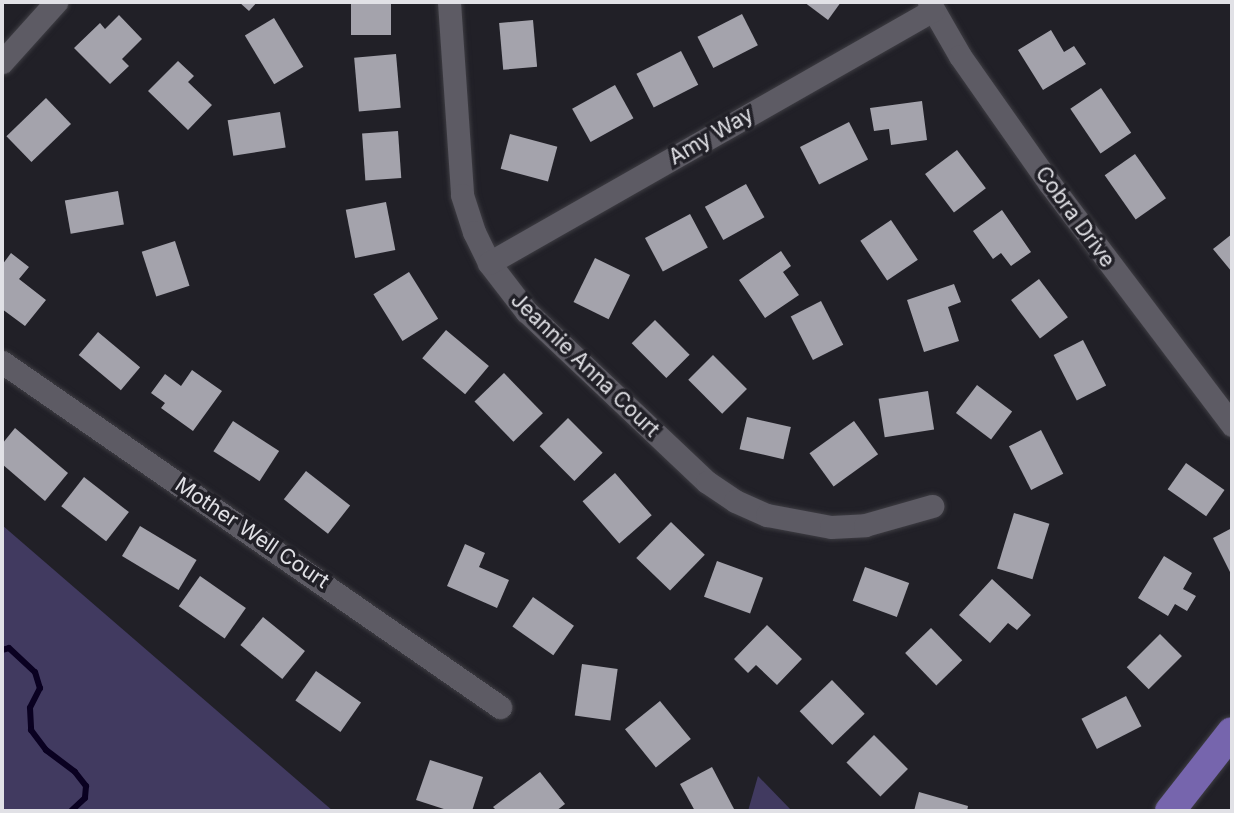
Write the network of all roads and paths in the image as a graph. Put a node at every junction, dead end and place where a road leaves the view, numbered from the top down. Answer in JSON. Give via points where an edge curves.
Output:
{"nodes":[{"id":1,"x":56,"y":2,"type":"edge"},
{"id":2,"x":449,"y":2,"type":"edge"},
{"id":3,"x":931,"y":6,"type":"edge"},
{"id":4,"x":2,"y":62,"type":"edge"},
{"id":5,"x":489,"y":263,"type":"junction"},
{"id":6,"x":2,"y":362,"type":"edge"},
{"id":7,"x":1232,"y":425,"type":"edge"},
{"id":8,"x":932,"y":506,"type":"dead end"},
{"id":9,"x":500,"y":707,"type":"dead end"},
{"id":10,"x":1232,"y":732,"type":"edge"},
{"id":11,"x":1170,"y":811,"type":"edge"}],
"edges":[{"from":1,"to":4,"type":"street"},
{"from":2,"to":5,"type":"street","name":"Jeannie Anna Court","via":[[462,195]]},
{"from":3,"to":5,"type":"street","name":"Amy Way"},
{"from":3,"to":7,"type":"street","name":"Cobra Drive","via":[[960,56],[1050,184]]},
{"from":5,"to":8,"type":"street","name":"Jeannie Anna Court","via":[[526,311],[707,482],[735,501],[767,515],[831,527],[865,525]]},
{"from":6,"to":9,"type":"street","name":"Mother Well Court"},
{"from":10,"to":11,"type":"main road"}]}
